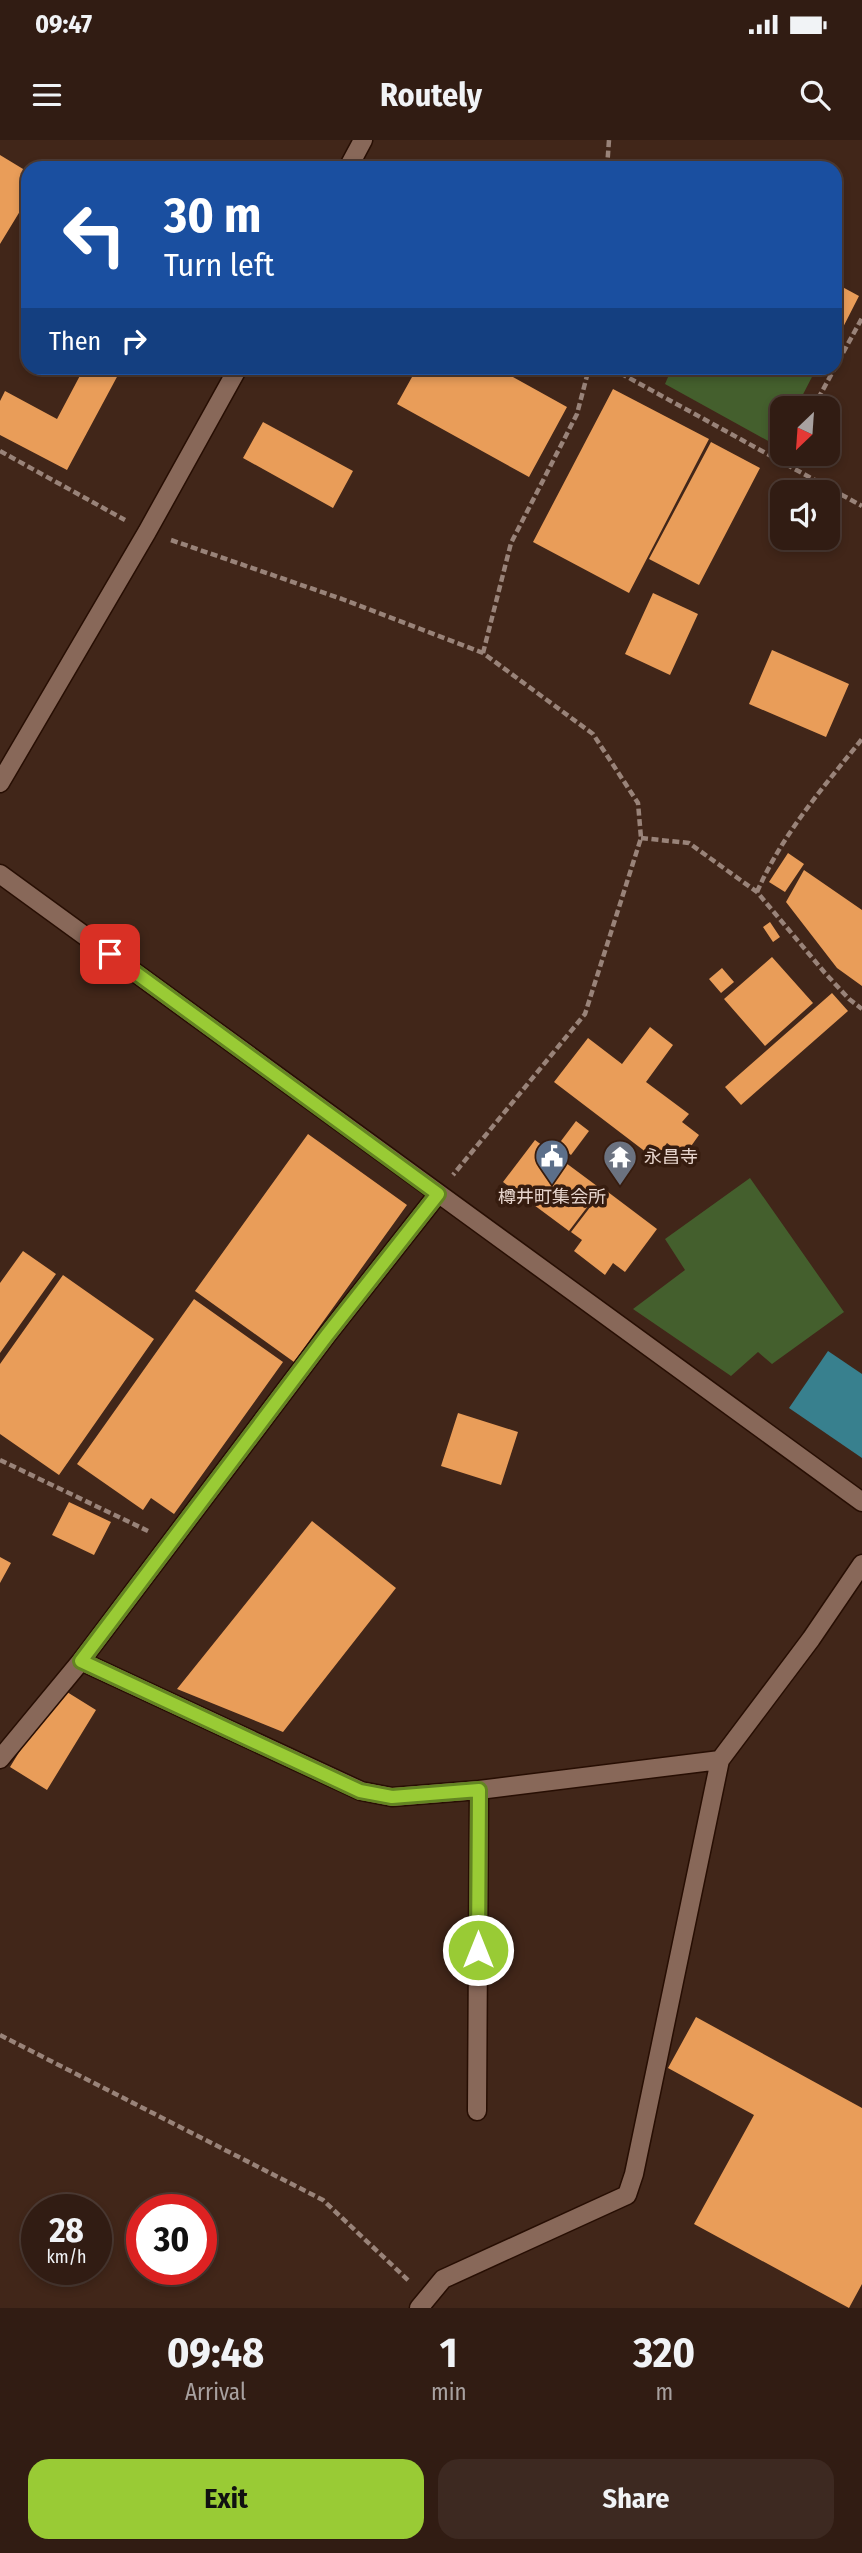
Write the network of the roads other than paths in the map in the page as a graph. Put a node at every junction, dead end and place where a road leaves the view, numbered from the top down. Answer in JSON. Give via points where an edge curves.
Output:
{"nodes":[{"id":1,"x":363,"y":140,"type":"edge"},
{"id":2,"x":352,"y":161,"type":"edge"},
{"id":3,"x":233,"y":375,"type":"edge"},
{"id":4,"x":0,"y":783,"type":"edge"},
{"id":5,"x":0,"y":874,"type":"edge"},
{"id":6,"x":438,"y":1194,"type":"junction"},
{"id":7,"x":862,"y":1502,"type":"edge"},
{"id":8,"x":862,"y":1563,"type":"edge"},
{"id":9,"x":81,"y":1661,"type":"junction"},
{"id":10,"x":0,"y":1759,"type":"edge"},
{"id":11,"x":720,"y":1760,"type":"junction"},
{"id":12,"x":479,"y":1790,"type":"junction"},
{"id":13,"x":477,"y":2110,"type":"dead end"},
{"id":14,"x":423,"y":2303,"type":"edge"}],
"edges":[{"from":1,"to":2,"type":"street"},
{"from":3,"to":4,"type":"street"},
{"from":5,"to":6,"type":"street"},
{"from":6,"to":7,"type":"street"},
{"from":6,"to":9,"type":"street"},
{"from":8,"to":11,"type":"street"},
{"from":9,"to":10,"type":"street"},
{"from":9,"to":12,"type":"street","via":[[360,1791],[392,1797]]},
{"from":11,"to":12,"type":"street"},
{"from":11,"to":14,"type":"street","via":[[627,2195],[443,2278]]},
{"from":12,"to":13,"type":"street"}]}
